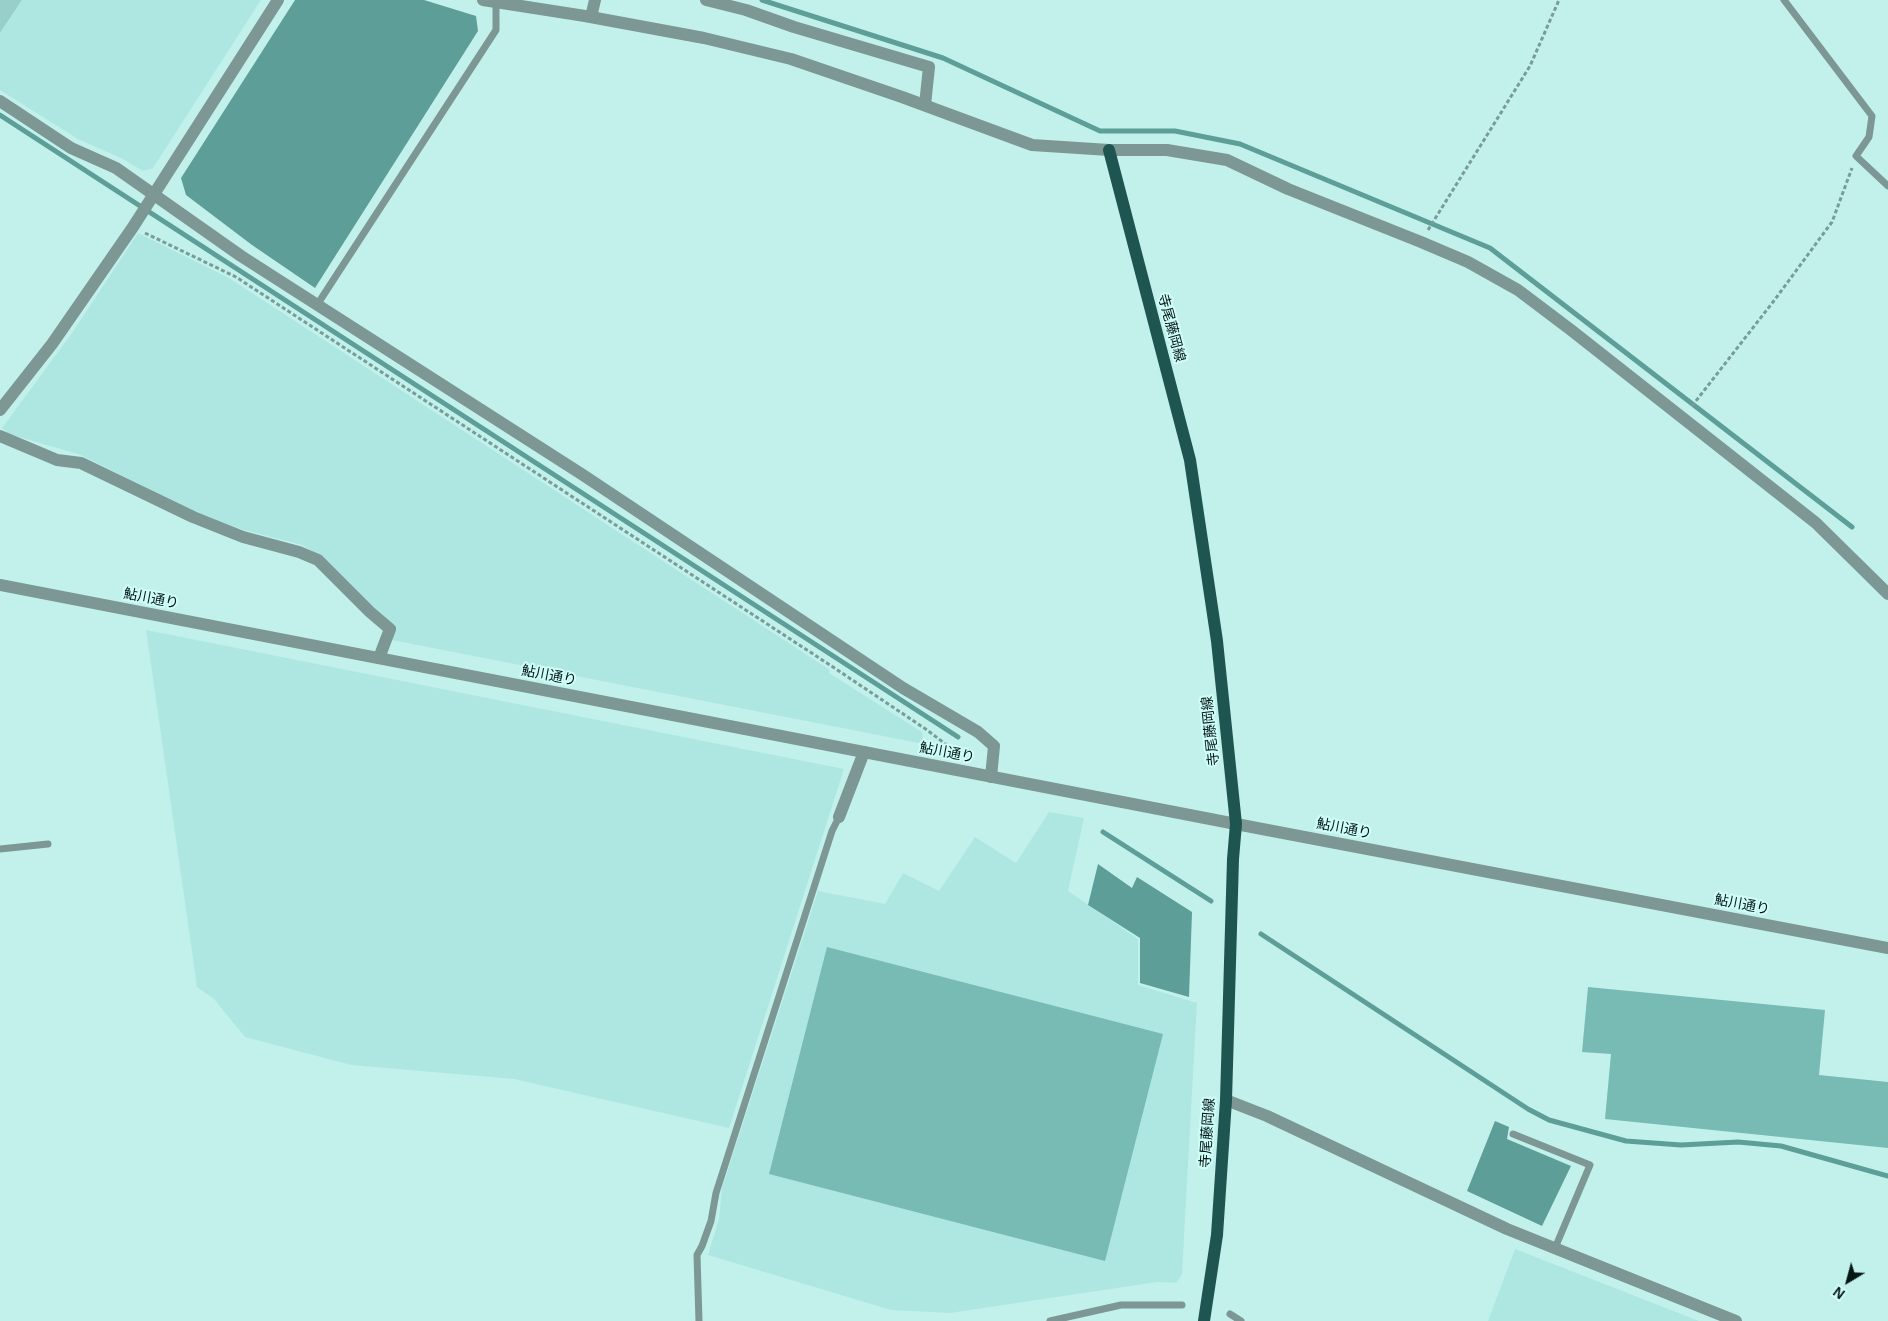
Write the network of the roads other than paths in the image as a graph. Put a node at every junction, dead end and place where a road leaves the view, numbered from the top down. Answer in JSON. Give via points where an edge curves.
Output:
{"nodes":[{"id":1,"x":278,"y":0,"type":"edge"},
{"id":2,"x":482,"y":0,"type":"edge"},
{"id":3,"x":595,"y":0,"type":"edge"},
{"id":4,"x":706,"y":0,"type":"edge"},
{"id":5,"x":1784,"y":0,"type":"edge"},
{"id":6,"x":496,"y":2,"type":"junction"},
{"id":7,"x":591,"y":17,"type":"junction"},
{"id":8,"x":0,"y":101,"type":"edge"},
{"id":9,"x":925,"y":105,"type":"junction"},
{"id":10,"x":1109,"y":150,"type":"junction"},
{"id":11,"x":1888,"y":186,"type":"edge"},
{"id":12,"x":151,"y":198,"type":"junction"},
{"id":13,"x":317,"y":305,"type":"junction"},
{"id":14,"x":0,"y":410,"type":"edge"},
{"id":15,"x":0,"y":436,"type":"edge"},
{"id":16,"x":0,"y":585,"type":"edge"},
{"id":17,"x":1888,"y":594,"type":"edge"},
{"id":18,"x":379,"y":658,"type":"junction"},
{"id":19,"x":864,"y":752,"type":"junction"},
{"id":20,"x":991,"y":777,"type":"junction"},
{"id":21,"x":839,"y":817,"type":"joint"},
{"id":22,"x":1236,"y":824,"type":"junction"},
{"id":23,"x":48,"y":844,"type":"dead end"},
{"id":24,"x":0,"y":849,"type":"edge"},
{"id":25,"x":1888,"y":948,"type":"edge"},
{"id":26,"x":1226,"y":1100,"type":"junction"},
{"id":27,"x":1513,"y":1134,"type":"dead end"},
{"id":28,"x":1555,"y":1248,"type":"junction"},
{"id":29,"x":1182,"y":1305,"type":"dead end"},
{"id":30,"x":1230,"y":1314,"type":"dead end"},
{"id":31,"x":699,"y":1321,"type":"edge"},
{"id":32,"x":1050,"y":1321,"type":"edge"},
{"id":33,"x":1204,"y":1321,"type":"edge"},
{"id":34,"x":1241,"y":1321,"type":"edge"},
{"id":35,"x":1736,"y":1321,"type":"edge"}],
"edges":[{"from":1,"to":12,"type":"street"},
{"from":2,"to":6,"type":"street"},
{"from":3,"to":7,"type":"street"},
{"from":4,"to":9,"type":"street","via":[[929,66]]},
{"from":5,"to":11,"type":"lane","via":[[1872,116],[1869,137],[1856,156]]},
{"from":6,"to":7,"type":"street"},
{"from":6,"to":13,"type":"lane","via":[[496,30]]},
{"from":7,"to":9,"type":"street","via":[[704,38],[791,60]]},
{"from":8,"to":12,"type":"street","via":[[71,148],[116,168]]},
{"from":9,"to":10,"type":"street","via":[[1032,145]]},
{"from":10,"to":17,"type":"street","via":[[1167,150],[1227,160],[1288,189],[1468,262],[1518,290],[1816,524]]},
{"from":10,"to":22,"type":"main road","name":"寺尾藤岡線","via":[[1190,460],[1218,641]]},
{"from":12,"to":13,"type":"street"},
{"from":12,"to":14,"type":"street","via":[[52,344]]},
{"from":13,"to":20,"type":"street","via":[[903,688],[978,732],[994,746]]},
{"from":15,"to":18,"type":"street","via":[[56,460],[81,462],[193,517],[243,537],[318,560],[390,628]]},
{"from":16,"to":18,"type":"street","name":"鮎川通り"},
{"from":18,"to":19,"type":"street","name":"鮎川通り"},
{"from":19,"to":20,"type":"street","name":"鮎川通り"},
{"from":19,"to":21,"type":"street"},
{"from":20,"to":22,"type":"street","name":"鮎川通り"},
{"from":21,"to":31,"type":"lane","via":[[722,1174],[711,1221],[697,1255]]},
{"from":22,"to":25,"type":"street","name":"鮎川通り"},
{"from":22,"to":26,"type":"main road","name":"寺尾藤岡線"},
{"from":23,"to":24,"type":"lane"},
{"from":26,"to":28,"type":"street"},
{"from":26,"to":33,"type":"main road","name":"寺尾藤岡線","via":[[1217,1235]]},
{"from":27,"to":28,"type":"lane","via":[[1590,1165]]},
{"from":28,"to":35,"type":"street"},
{"from":29,"to":32,"type":"lane","via":[[1121,1306]]},
{"from":30,"to":34,"type":"lane"}]}
